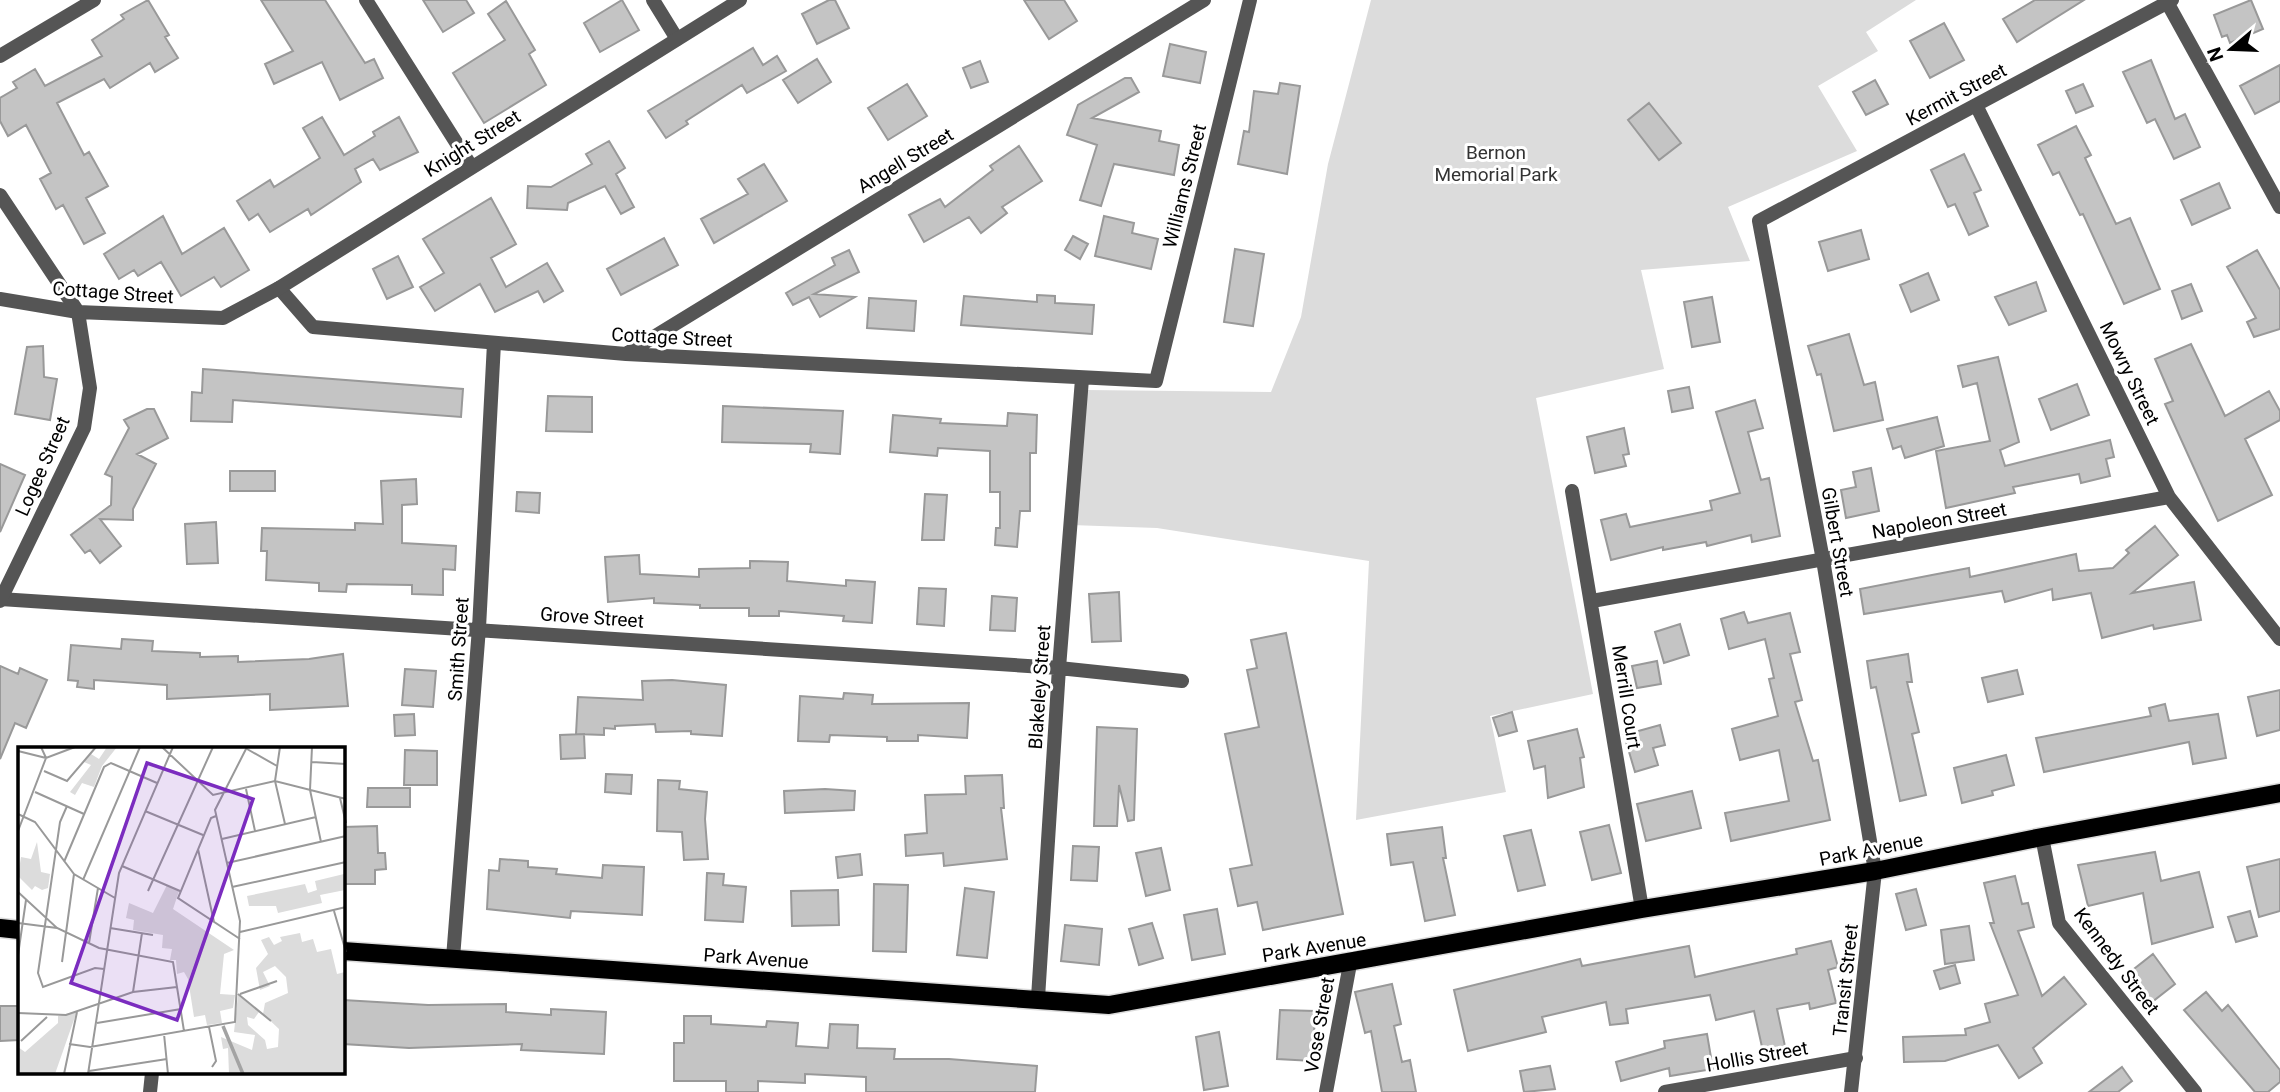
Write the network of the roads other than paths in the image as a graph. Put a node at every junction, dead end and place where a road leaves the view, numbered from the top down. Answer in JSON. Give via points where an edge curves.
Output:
{"nodes":[{"id":1,"x":94,"y":0,"type":"edge"},
{"id":2,"x":366,"y":0,"type":"edge"},
{"id":3,"x":653,"y":0,"type":"edge"},
{"id":4,"x":740,"y":0,"type":"edge"},
{"id":5,"x":1204,"y":0,"type":"edge"},
{"id":6,"x":1250,"y":0,"type":"edge"},
{"id":7,"x":2170,"y":1,"type":"edge"},
{"id":8,"x":677,"y":39,"type":"junction"},
{"id":9,"x":0,"y":56,"type":"edge"},
{"id":10,"x":1976,"y":105,"type":"junction"},
{"id":11,"x":471,"y":166,"type":"junction"},
{"id":12,"x":0,"y":195,"type":"edge"},
{"id":13,"x":2280,"y":207,"type":"edge"},
{"id":14,"x":1759,"y":221,"type":"joint"},
{"id":15,"x":279,"y":288,"type":"junction"},
{"id":16,"x":0,"y":299,"type":"edge"},
{"id":17,"x":78,"y":312,"type":"junction"},
{"id":18,"x":223,"y":318,"type":"joint"},
{"id":19,"x":494,"y":343,"type":"junction"},
{"id":20,"x":626,"y":354,"type":"junction"},
{"id":21,"x":1082,"y":379,"type":"junction"},
{"id":22,"x":1156,"y":381,"type":"joint"},
{"id":23,"x":1572,"y":491,"type":"dead end"},
{"id":24,"x":2169,"y":497,"type":"junction"},
{"id":25,"x":1823,"y":560,"type":"junction"},
{"id":26,"x":0,"y":600,"type":"edge"},
{"id":27,"x":1592,"y":601,"type":"junction"},
{"id":28,"x":479,"y":628,"type":"junction"},
{"id":29,"x":2280,"y":639,"type":"edge"},
{"id":30,"x":1059,"y":668,"type":"junction"},
{"id":31,"x":1182,"y":681,"type":"dead end"},
{"id":32,"x":2280,"y":793,"type":"edge"},
{"id":33,"x":2042,"y":836,"type":"junction"},
{"id":34,"x":1875,"y":871,"type":"junction"},
{"id":35,"x":1642,"y":909,"type":"junction"},
{"id":36,"x":0,"y":928,"type":"edge"},
{"id":37,"x":18,"y":930,"type":"edge"},
{"id":38,"x":345,"y":951,"type":"edge"},
{"id":39,"x":453,"y":958,"type":"junction"},
{"id":40,"x":1350,"y":964,"type":"junction"},
{"id":41,"x":1038,"y":998,"type":"junction"},
{"id":42,"x":1856,"y":1058,"type":"junction"},
{"id":43,"x":152,"y":1074,"type":"edge"},
{"id":44,"x":150,"y":1092,"type":"edge"},
{"id":45,"x":1326,"y":1092,"type":"edge"},
{"id":46,"x":1665,"y":1092,"type":"edge"},
{"id":47,"x":1851,"y":1092,"type":"edge"},
{"id":48,"x":2196,"y":1092,"type":"edge"}],
"edges":[{"from":1,"to":9,"type":"street"},
{"from":2,"to":11,"type":"street"},
{"from":3,"to":8,"type":"street"},
{"from":4,"to":8,"type":"street","name":"Knight Street"},
{"from":5,"to":20,"type":"street","name":"Angell Street"},
{"from":6,"to":22,"type":"street","name":"Williams Street"},
{"from":7,"to":10,"type":"street","name":"Kermit Street"},
{"from":7,"to":13,"type":"street"},
{"from":8,"to":11,"type":"street","name":"Knight Street"},
{"from":10,"to":14,"type":"street","name":"Kermit Street"},
{"from":10,"to":24,"type":"street","name":"Mowry Street"},
{"from":11,"to":15,"type":"street","name":"Knight Street"},
{"from":12,"to":17,"type":"street","name":"Logee Street"},
{"from":14,"to":25,"type":"street","name":"Gilbert Street"},
{"from":15,"to":18,"type":"street","name":"Knight Street"},
{"from":15,"to":19,"type":"street","name":"Cottage Street","via":[[313,327]]},
{"from":16,"to":17,"type":"street","name":"Cottage Street"},
{"from":17,"to":18,"type":"street","name":"Cottage Street"},
{"from":17,"to":26,"type":"street","name":"Logee Street","via":[[90,388],[84,428]]},
{"from":19,"to":20,"type":"street","name":"Cottage Street"},
{"from":19,"to":28,"type":"street","name":"Smith Street"},
{"from":20,"to":21,"type":"street","name":"Cottage Street"},
{"from":21,"to":22,"type":"street","name":"Cottage Street"},
{"from":21,"to":30,"type":"street","name":"Blakeley Street"},
{"from":23,"to":27,"type":"street","name":"Merrill Court"},
{"from":24,"to":25,"type":"street","name":"Napoleon Street"},
{"from":24,"to":29,"type":"street","name":"Mowry Street"},
{"from":25,"to":27,"type":"street","name":"Napoleon Street"},
{"from":25,"to":34,"type":"street","name":"Gilbert Street"},
{"from":26,"to":28,"type":"street","name":"Grove Street"},
{"from":27,"to":35,"type":"street","name":"Merrill Court"},
{"from":28,"to":30,"type":"street","name":"Grove Street"},
{"from":28,"to":39,"type":"street","name":"Smith Street"},
{"from":30,"to":31,"type":"street","name":"Grove Street"},
{"from":30,"to":41,"type":"street","name":"Blakeley Street"},
{"from":32,"to":33,"type":"main road","name":"Park Avenue"},
{"from":33,"to":34,"type":"main road","name":"Park Avenue"},
{"from":33,"to":48,"type":"street","name":"Kennedy Street","via":[[2059,923]]},
{"from":34,"to":35,"type":"main road","name":"Park Avenue"},
{"from":34,"to":42,"type":"street","name":"Transit Street"},
{"from":35,"to":40,"type":"main road","name":"Park Avenue"},
{"from":36,"to":37,"type":"main road"},
{"from":38,"to":39,"type":"main road","name":"Park Avenue"},
{"from":39,"to":41,"type":"main road","name":"Park Avenue"},
{"from":40,"to":41,"type":"main road","name":"Park Avenue","via":[[1109,1005]]},
{"from":40,"to":45,"type":"street","name":"Vose Street"},
{"from":42,"to":46,"type":"street","name":"Hollis Street"},
{"from":42,"to":47,"type":"street","name":"Transit Street"},
{"from":43,"to":44,"type":"street"}]}
